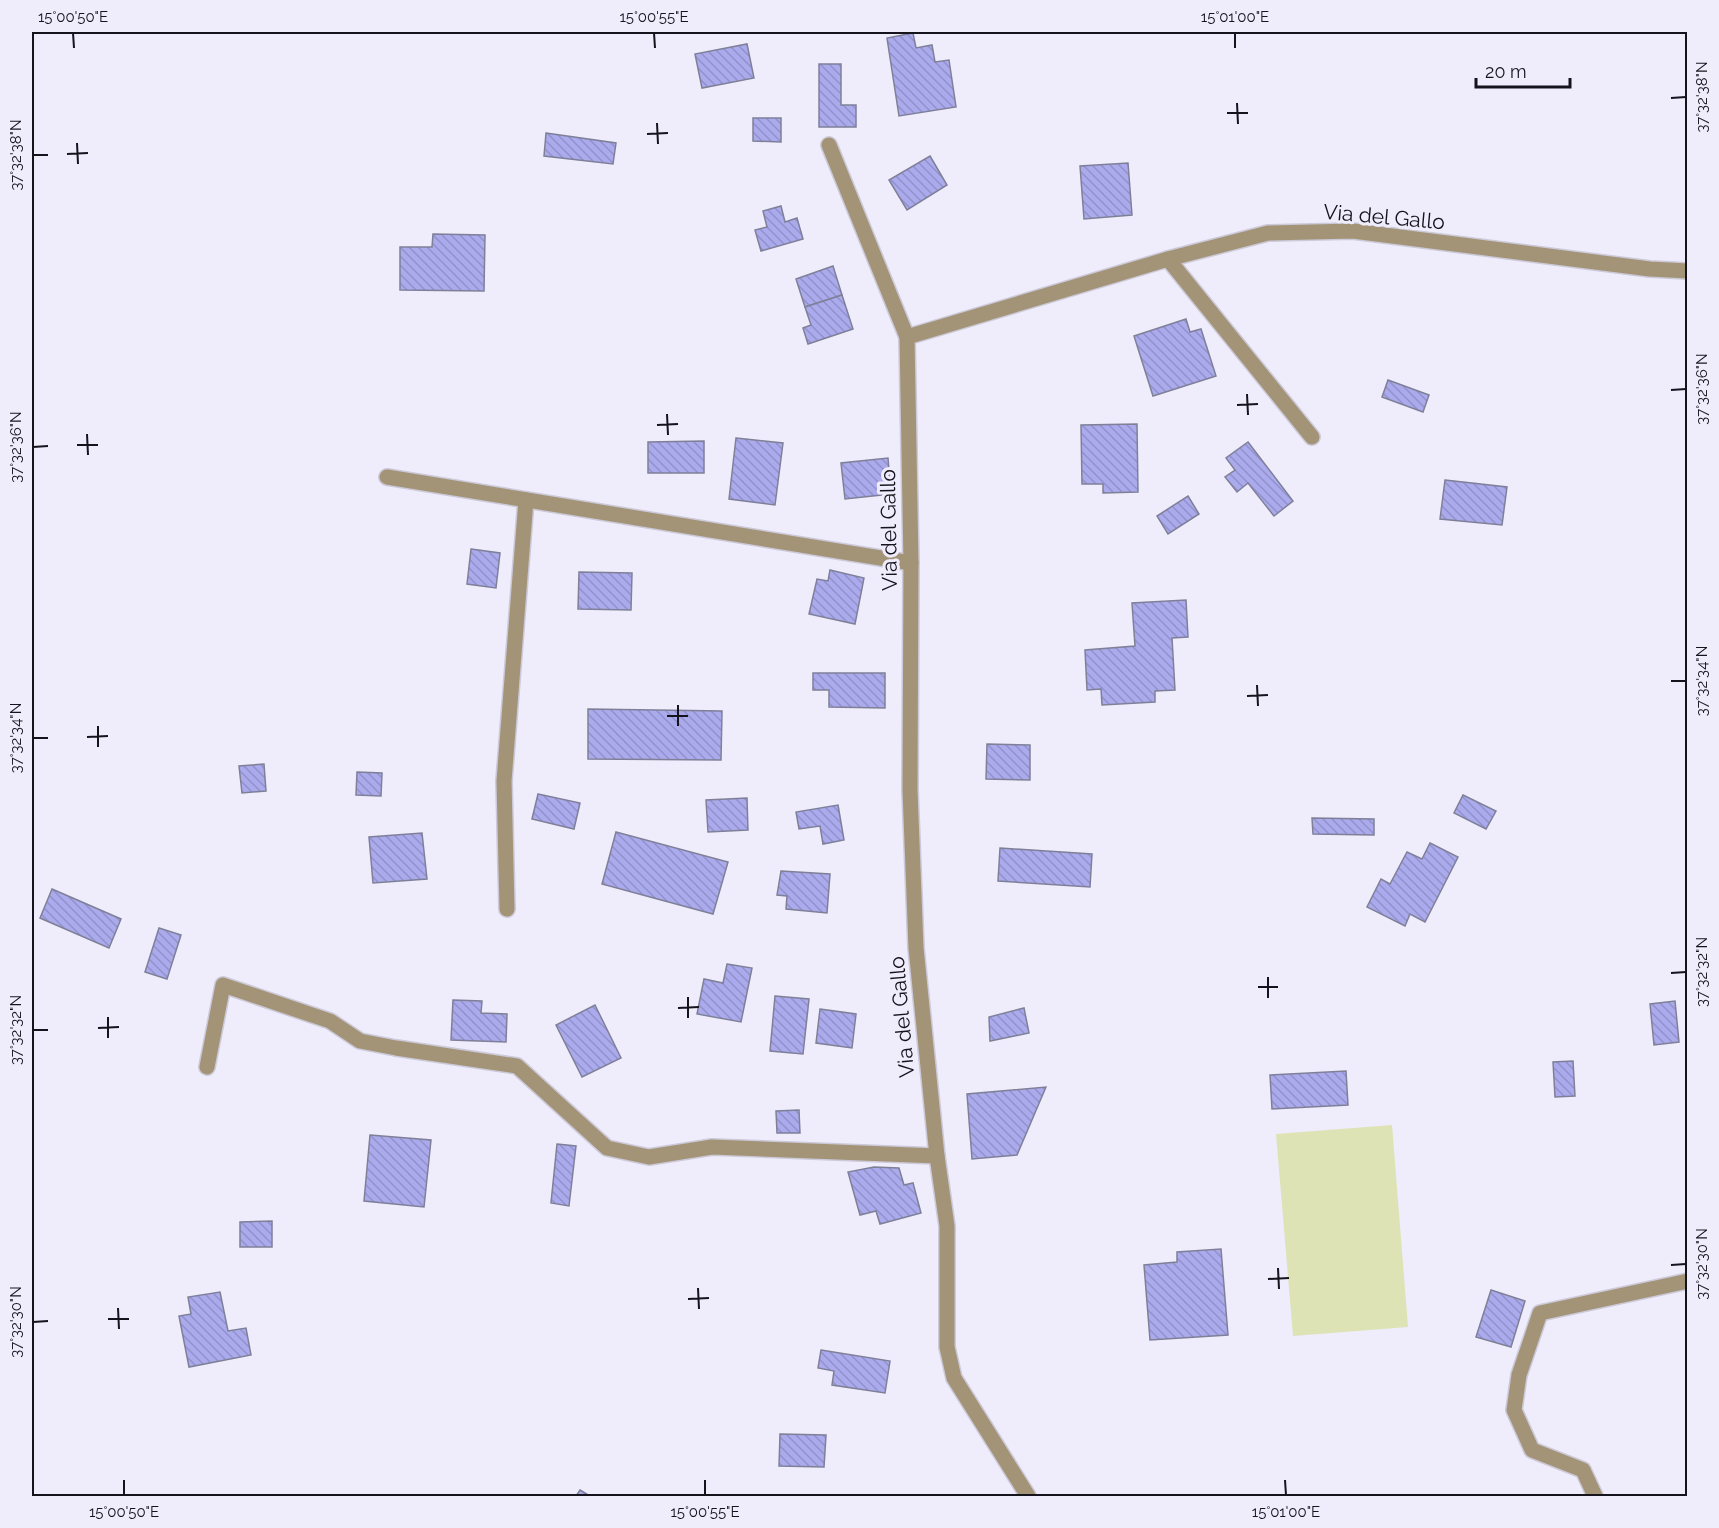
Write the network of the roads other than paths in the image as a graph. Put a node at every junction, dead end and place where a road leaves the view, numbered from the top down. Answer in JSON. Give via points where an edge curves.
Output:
{"nodes":[{"id":1,"x":829,"y":145,"type":"dead end"},
{"id":2,"x":1168,"y":259,"type":"junction"},
{"id":3,"x":1688,"y":271,"type":"edge"},
{"id":4,"x":907,"y":337,"type":"junction"},
{"id":5,"x":1312,"y":437,"type":"dead end"},
{"id":6,"x":387,"y":477,"type":"dead end"},
{"id":7,"x":526,"y":500,"type":"junction"},
{"id":8,"x":911,"y":563,"type":"junction"},
{"id":9,"x":507,"y":909,"type":"dead end"},
{"id":10,"x":207,"y":1067,"type":"dead end"},
{"id":11,"x":937,"y":1156,"type":"junction"},
{"id":12,"x":1688,"y":1281,"type":"edge"},
{"id":13,"x":1028,"y":1497,"type":"edge"},
{"id":14,"x":1595,"y":1497,"type":"edge"}],
"edges":[{"from":1,"to":4,"type":"street"},
{"from":2,"to":3,"type":"street","name":"Via del Gallo","via":[[1268,233],[1353,231]]},
{"from":2,"to":4,"type":"street","name":"Via del Gallo"},
{"from":2,"to":5,"type":"street"},
{"from":4,"to":8,"type":"street","name":"Via del Gallo"},
{"from":6,"to":7,"type":"street"},
{"from":7,"to":8,"type":"street"},
{"from":7,"to":9,"type":"street","via":[[504,781]]},
{"from":8,"to":11,"type":"street","name":"Via del Gallo","via":[[910,790],[915,926]]},
{"from":10,"to":11,"type":"street","via":[[223,985],[330,1021],[360,1041],[517,1066],[607,1148],[649,1157],[712,1147]]},
{"from":11,"to":13,"type":"street","name":"Via del Gallo","via":[[947,1226],[947,1347],[954,1378]]},
{"from":12,"to":14,"type":"street","via":[[1540,1313],[1519,1375],[1514,1410],[1532,1450],[1583,1470]]}]}
